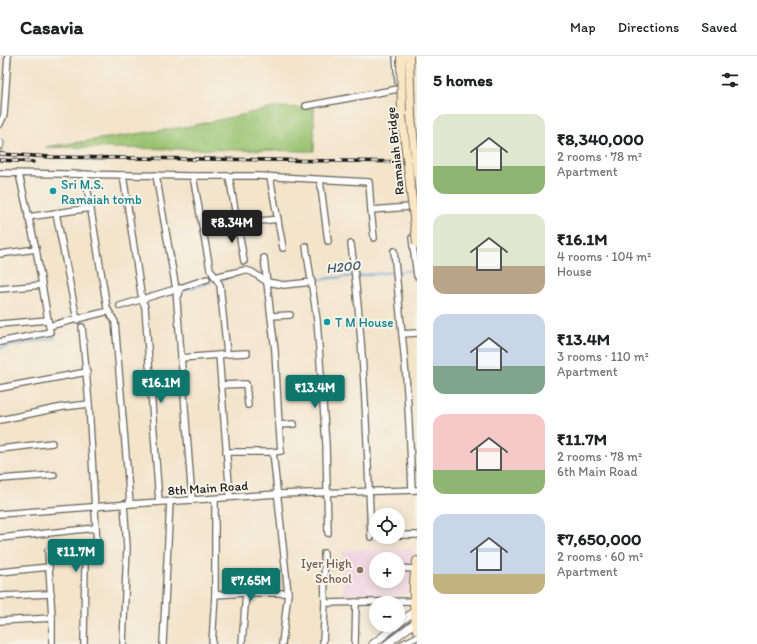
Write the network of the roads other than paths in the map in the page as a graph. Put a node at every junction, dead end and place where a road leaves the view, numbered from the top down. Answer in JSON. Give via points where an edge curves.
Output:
{"nodes":[{"id":1,"x":8,"y":56,"type":"edge"},
{"id":2,"x":396,"y":56,"type":"edge"},
{"id":3,"x":401,"y":56,"type":"edge"},
{"id":4,"x":409,"y":56,"type":"edge"},
{"id":5,"x":412,"y":56,"type":"edge"},
{"id":6,"x":398,"y":89,"type":"junction"},
{"id":7,"x":413,"y":89,"type":"dead end"},
{"id":8,"x":306,"y":106,"type":"dead end"},
{"id":9,"x":0,"y":124,"type":"edge"},
{"id":10,"x":404,"y":158,"type":"dead end"},
{"id":11,"x":0,"y":173,"type":"edge"},
{"id":12,"x":19,"y":174,"type":"junction"},
{"id":13,"x":85,"y":174,"type":"junction"},
{"id":14,"x":123,"y":174,"type":"junction"},
{"id":15,"x":417,"y":174,"type":"edge"},
{"id":16,"x":156,"y":175,"type":"junction"},
{"id":17,"x":193,"y":176,"type":"junction"},
{"id":18,"x":228,"y":176,"type":"junction"},
{"id":19,"x":270,"y":176,"type":"junction"},
{"id":20,"x":320,"y":180,"type":"junction"},
{"id":21,"x":406,"y":185,"type":"dead end"},
{"id":22,"x":409,"y":207,"type":"junction"},
{"id":23,"x":91,"y":208,"type":"junction"},
{"id":24,"x":371,"y":210,"type":"junction"},
{"id":25,"x":56,"y":213,"type":"junction"},
{"id":26,"x":28,"y":217,"type":"junction"},
{"id":27,"x":278,"y":219,"type":"junction"},
{"id":28,"x":237,"y":224,"type":"junction"},
{"id":29,"x":414,"y":231,"type":"edge"},
{"id":30,"x":374,"y":238,"type":"dead end"},
{"id":31,"x":328,"y":241,"type":"dead end"},
{"id":32,"x":351,"y":244,"type":"dead end"},
{"id":33,"x":417,"y":244,"type":"edge"},
{"id":34,"x":306,"y":246,"type":"dead end"},
{"id":35,"x":283,"y":248,"type":"dead end"},
{"id":36,"x":36,"y":249,"type":"junction"},
{"id":37,"x":394,"y":251,"type":"dead end"},
{"id":38,"x":0,"y":254,"type":"edge"},
{"id":39,"x":264,"y":258,"type":"dead end"},
{"id":40,"x":244,"y":261,"type":"dead end"},
{"id":41,"x":416,"y":269,"type":"edge"},
{"id":42,"x":417,"y":276,"type":"edge"},
{"id":43,"x":215,"y":277,"type":"junction"},
{"id":44,"x":207,"y":279,"type":"dead end"},
{"id":45,"x":267,"y":282,"type":"junction"},
{"id":46,"x":312,"y":282,"type":"junction"},
{"id":47,"x":42,"y":285,"type":"junction"},
{"id":48,"x":0,"y":289,"type":"edge"},
{"id":49,"x":172,"y":290,"type":"dead end"},
{"id":50,"x":176,"y":297,"type":"junction"},
{"id":51,"x":142,"y":300,"type":"junction"},
{"id":52,"x":120,"y":306,"type":"dead end"},
{"id":53,"x":105,"y":312,"type":"dead end"},
{"id":54,"x":290,"y":315,"type":"dead end"},
{"id":55,"x":271,"y":316,"type":"junction"},
{"id":56,"x":48,"y":320,"type":"junction"},
{"id":57,"x":77,"y":320,"type":"junction"},
{"id":58,"x":0,"y":324,"type":"edge"},
{"id":59,"x":49,"y":326,"type":"junction"},
{"id":60,"x":82,"y":327,"type":"dead end"},
{"id":61,"x":417,"y":333,"type":"edge"},
{"id":62,"x":402,"y":334,"type":"junction"},
{"id":63,"x":0,"y":342,"type":"edge"},
{"id":64,"x":247,"y":353,"type":"dead end"},
{"id":65,"x":227,"y":354,"type":"junction"},
{"id":66,"x":219,"y":355,"type":"junction"},
{"id":67,"x":181,"y":358,"type":"junction"},
{"id":68,"x":87,"y":372,"type":"junction"},
{"id":69,"x":221,"y":385,"type":"junction"},
{"id":70,"x":0,"y":388,"type":"edge"},
{"id":71,"x":89,"y":404,"type":"junction"},
{"id":72,"x":248,"y":405,"type":"dead end"},
{"id":73,"x":0,"y":420,"type":"edge"},
{"id":74,"x":294,"y":424,"type":"dead end"},
{"id":75,"x":278,"y":425,"type":"junction"},
{"id":76,"x":52,"y":442,"type":"dead end"},
{"id":77,"x":0,"y":449,"type":"edge"},
{"id":78,"x":226,"y":452,"type":"junction"},
{"id":79,"x":273,"y":452,"type":"junction"},
{"id":80,"x":54,"y":475,"type":"dead end"},
{"id":81,"x":0,"y":480,"type":"edge"},
{"id":82,"x":414,"y":490,"type":"edge"},
{"id":83,"x":327,"y":492,"type":"junction"},
{"id":84,"x":369,"y":492,"type":"junction"},
{"id":85,"x":277,"y":494,"type":"junction"},
{"id":86,"x":230,"y":497,"type":"junction"},
{"id":87,"x":216,"y":498,"type":"junction"},
{"id":88,"x":192,"y":500,"type":"junction"},
{"id":89,"x":170,"y":501,"type":"junction"},
{"id":90,"x":159,"y":502,"type":"junction"},
{"id":91,"x":127,"y":504,"type":"junction"},
{"id":92,"x":95,"y":507,"type":"junction"},
{"id":93,"x":370,"y":508,"type":"edge"},
{"id":94,"x":0,"y":514,"type":"edge"},
{"id":95,"x":96,"y":528,"type":"junction"},
{"id":96,"x":328,"y":533,"type":"dead end"},
{"id":97,"x":405,"y":535,"type":"edge"},
{"id":98,"x":417,"y":535,"type":"edge"},
{"id":99,"x":0,"y":538,"type":"edge"},
{"id":100,"x":48,"y":551,"type":"dead end"},
{"id":101,"x":324,"y":554,"type":"dead end"},
{"id":102,"x":416,"y":565,"type":"edge"},
{"id":103,"x":405,"y":567,"type":"edge"},
{"id":104,"x":49,"y":568,"type":"junction"},
{"id":105,"x":0,"y":572,"type":"edge"},
{"id":106,"x":246,"y":593,"type":"junction"},
{"id":107,"x":288,"y":593,"type":"junction"},
{"id":108,"x":51,"y":594,"type":"junction"},
{"id":109,"x":215,"y":595,"type":"junction"},
{"id":110,"x":0,"y":596,"type":"edge"},
{"id":111,"x":415,"y":600,"type":"edge"},
{"id":112,"x":356,"y":602,"type":"junction"},
{"id":113,"x":325,"y":603,"type":"junction"},
{"id":114,"x":415,"y":611,"type":"edge"},
{"id":115,"x":52,"y":618,"type":"junction"},
{"id":116,"x":405,"y":619,"type":"edge"},
{"id":117,"x":0,"y":621,"type":"edge"},
{"id":118,"x":416,"y":625,"type":"edge"},
{"id":119,"x":389,"y":632,"type":"edge"},
{"id":120,"x":417,"y":637,"type":"edge"},
{"id":121,"x":323,"y":642,"type":"dead end"},
{"id":122,"x":52,"y":644,"type":"edge"},
{"id":123,"x":84,"y":644,"type":"edge"},
{"id":124,"x":123,"y":644,"type":"edge"},
{"id":125,"x":163,"y":644,"type":"edge"},
{"id":126,"x":212,"y":644,"type":"edge"},
{"id":127,"x":242,"y":644,"type":"edge"},
{"id":128,"x":282,"y":644,"type":"edge"},
{"id":129,"x":355,"y":644,"type":"edge"},
{"id":130,"x":373,"y":644,"type":"edge"},
{"id":131,"x":387,"y":644,"type":"edge"},
{"id":132,"x":402,"y":644,"type":"edge"}],
"edges":[{"from":1,"to":9,"type":"street","via":[[4,115]]},
{"from":2,"to":6,"type":"street"},
{"from":3,"to":33,"type":"main road","name":"Ramaiah Bridge","bridge":true,"via":[[402,116]]},
{"from":4,"to":15,"type":"main road","name":"Ramaiah Bridge","bridge":true,"via":[[411,116]]},
{"from":5,"to":7,"type":"street"},
{"from":6,"to":8,"type":"street"},
{"from":6,"to":10,"type":"street"},
{"from":11,"to":12,"type":"street"},
{"from":12,"to":13,"type":"street"},
{"from":12,"to":26,"type":"street"},
{"from":13,"to":14,"type":"street"},
{"from":13,"to":23,"type":"street"},
{"from":14,"to":16,"type":"street"},
{"from":14,"to":51,"type":"street"},
{"from":16,"to":17,"type":"street"},
{"from":16,"to":50,"type":"street"},
{"from":17,"to":18,"type":"street"},
{"from":17,"to":43,"type":"street","via":[[210,269]]},
{"from":18,"to":19,"type":"street"},
{"from":18,"to":28,"type":"street"},
{"from":19,"to":20,"type":"street"},
{"from":19,"to":27,"type":"street"},
{"from":20,"to":24,"type":"street","via":[[369,182]]},
{"from":20,"to":31,"type":"street"},
{"from":21,"to":22,"type":"street"},
{"from":22,"to":24,"type":"street"},
{"from":22,"to":29,"type":"street"},
{"from":23,"to":25,"type":"street"},
{"from":23,"to":91,"type":"street","via":[[107,308],[115,322]]},
{"from":24,"to":30,"type":"street"},
{"from":25,"to":26,"type":"street"},
{"from":25,"to":57,"type":"street"},
{"from":26,"to":36,"type":"street"},
{"from":27,"to":28,"type":"street"},
{"from":27,"to":35,"type":"street"},
{"from":28,"to":40,"type":"street"},
{"from":29,"to":41,"type":"street"},
{"from":32,"to":84,"type":"street","via":[[364,370]]},
{"from":34,"to":46,"type":"street"},
{"from":36,"to":38,"type":"street"},
{"from":36,"to":47,"type":"street"},
{"from":37,"to":62,"type":"street"},
{"from":39,"to":45,"type":"street"},
{"from":41,"to":42,"type":"street"},
{"from":43,"to":45,"type":"street","via":[[245,270]]},
{"from":43,"to":65,"type":"street","via":[[220,285]]},
{"from":44,"to":50,"type":"street","via":[[180,288],[180,293]]},
{"from":45,"to":46,"type":"street","via":[[284,285]]},
{"from":45,"to":55,"type":"street"},
{"from":46,"to":83,"type":"street","via":[[326,444]]},
{"from":47,"to":48,"type":"street"},
{"from":47,"to":56,"type":"street"},
{"from":49,"to":51,"type":"street"},
{"from":50,"to":67,"type":"street"},
{"from":51,"to":52,"type":"street"},
{"from":51,"to":90,"type":"street","via":[[145,307]]},
{"from":53,"to":57,"type":"street"},
{"from":54,"to":55,"type":"street"},
{"from":55,"to":75,"type":"street"},
{"from":56,"to":58,"type":"street"},
{"from":56,"to":59,"type":"street"},
{"from":57,"to":59,"type":"street"},
{"from":59,"to":63,"type":"street","via":[[50,332]]},
{"from":60,"to":68,"type":"street"},
{"from":61,"to":62,"type":"street"},
{"from":62,"to":82,"type":"street"},
{"from":64,"to":65,"type":"street"},
{"from":65,"to":66,"type":"street"},
{"from":66,"to":67,"type":"street"},
{"from":66,"to":69,"type":"street"},
{"from":67,"to":88,"type":"street"},
{"from":68,"to":70,"type":"street"},
{"from":68,"to":71,"type":"street"},
{"from":69,"to":72,"type":"street","via":[[246,384]]},
{"from":69,"to":78,"type":"street"},
{"from":71,"to":73,"type":"street"},
{"from":71,"to":92,"type":"street"},
{"from":74,"to":75,"type":"street"},
{"from":75,"to":79,"type":"street","via":[[281,451]]},
{"from":76,"to":77,"type":"street"},
{"from":78,"to":79,"type":"street"},
{"from":78,"to":86,"type":"street"},
{"from":79,"to":85,"type":"street"},
{"from":80,"to":81,"type":"street"},
{"from":82,"to":84,"type":"street","name":"8th Main Road"},
{"from":83,"to":84,"type":"street","name":"8th Main Road"},
{"from":83,"to":85,"type":"street","name":"8th Main Road"},
{"from":83,"to":96,"type":"street"},
{"from":84,"to":93,"type":"street"},
{"from":85,"to":86,"type":"street","name":"8th Main Road"},
{"from":85,"to":107,"type":"street"},
{"from":86,"to":87,"type":"street","name":"8th Main Road"},
{"from":87,"to":88,"type":"street","name":"8th Main Road"},
{"from":87,"to":109,"type":"street"},
{"from":88,"to":89,"type":"street","name":"8th Main Road"},
{"from":89,"to":90,"type":"street","name":"8th Main Road"},
{"from":89,"to":125,"type":"street"},
{"from":90,"to":91,"type":"street","name":"8th Main Road"},
{"from":91,"to":92,"type":"street","name":"8th Main Road"},
{"from":91,"to":124,"type":"street"},
{"from":92,"to":94,"type":"street","name":"8th Main Road"},
{"from":92,"to":95,"type":"street"},
{"from":95,"to":99,"type":"street"},
{"from":95,"to":123,"type":"street","via":[[97,545],[87,550],[85,561]]},
{"from":97,"to":98,"type":"street"},
{"from":100,"to":104,"type":"street"},
{"from":101,"to":113,"type":"street"},
{"from":102,"to":103,"type":"street"},
{"from":102,"to":111,"type":"main road","via":[[413,583]]},
{"from":104,"to":105,"type":"street"},
{"from":104,"to":108,"type":"street"},
{"from":106,"to":107,"type":"street"},
{"from":106,"to":109,"type":"street"},
{"from":106,"to":127,"type":"street"},
{"from":107,"to":128,"type":"street"},
{"from":108,"to":110,"type":"street"},
{"from":108,"to":115,"type":"street"},
{"from":109,"to":126,"type":"street"},
{"from":111,"to":112,"type":"street"},
{"from":111,"to":114,"type":"main road"},
{"from":112,"to":113,"type":"street"},
{"from":112,"to":129,"type":"street"},
{"from":113,"to":121,"type":"street"},
{"from":114,"to":116,"type":"street"},
{"from":114,"to":118,"type":"main road"},
{"from":115,"to":117,"type":"street"},
{"from":115,"to":122,"type":"street"},
{"from":118,"to":131,"type":"street"},
{"from":119,"to":130,"type":"street"},
{"from":120,"to":132,"type":"street"}]}
